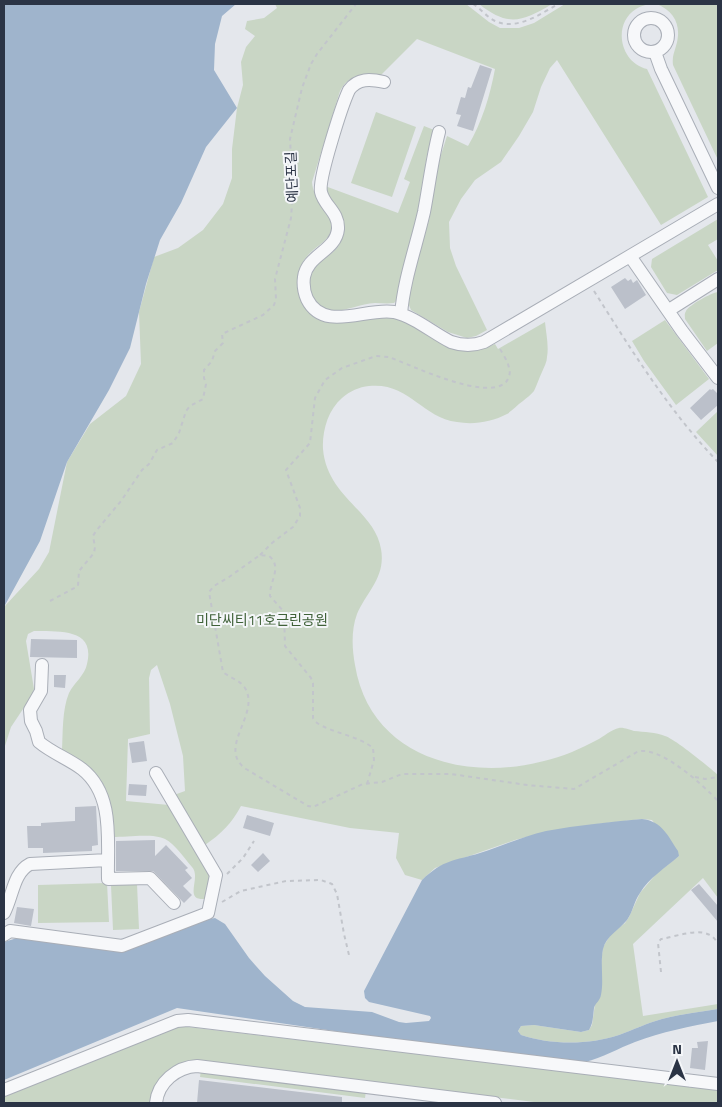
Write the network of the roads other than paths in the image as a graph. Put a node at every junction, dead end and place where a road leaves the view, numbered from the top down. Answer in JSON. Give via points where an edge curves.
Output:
{"nodes":[{"id":1,"x":654,"y":52,"type":"dead end"},
{"id":2,"x":384,"y":82,"type":"dead end"},
{"id":3,"x":439,"y":132,"type":"dead end"},
{"id":4,"x":718,"y":188,"type":"edge"},
{"id":5,"x":718,"y":204,"type":"edge"},
{"id":6,"x":630,"y":256,"type":"junction"},
{"id":7,"x":718,"y":279,"type":"edge"},
{"id":8,"x":669,"y":310,"type":"junction"},
{"id":9,"x":401,"y":314,"type":"junction"},
{"id":10,"x":718,"y":378,"type":"edge"},
{"id":11,"x":42,"y":665,"type":"dead end"},
{"id":12,"x":156,"y":773,"type":"dead end"},
{"id":13,"x":108,"y":860,"type":"junction"},
{"id":14,"x":174,"y":904,"type":"dead end"},
{"id":15,"x":4,"y":912,"type":"edge"},
{"id":16,"x":4,"y":935,"type":"edge"},
{"id":17,"x":718,"y":1084,"type":"edge"},
{"id":18,"x":4,"y":1090,"type":"edge"},
{"id":19,"x":391,"y":1097,"type":"edge"},
{"id":20,"x":156,"y":1103,"type":"edge"},
{"id":21,"x":495,"y":1103,"type":"edge"}],
"edges":[{"from":1,"to":4,"type":"street"},
{"from":2,"to":9,"type":"street","via":[[370,79],[358,82],[347,94],[320,182],[321,194],[337,220],[336,236],[332,244],[306,268],[304,286],[309,303],[331,317],[373,311]]},
{"from":3,"to":9,"type":"street","via":[[423,214],[404,285]]},
{"from":5,"to":6,"type":"street"},
{"from":6,"to":8,"type":"street"},
{"from":6,"to":9,"type":"street","via":[[474,345],[458,345]]},
{"from":7,"to":8,"type":"street"},
{"from":8,"to":10,"type":"street"},
{"from":11,"to":13,"type":"street","via":[[42,685],[30,710],[31,721],[40,742],[84,770],[101,793],[105,804]]},
{"from":12,"to":16,"type":"street","via":[[216,874],[208,913],[122,946],[10,931]]},
{"from":13,"to":14,"type":"street","via":[[108,878],[150,878]]},
{"from":13,"to":15,"type":"street","via":[[30,864],[22,868]]},
{"from":17,"to":18,"type":"street","via":[[188,1020],[177,1021]]},
{"from":19,"to":20,"type":"street","via":[[198,1066],[181,1070],[166,1080]]},
{"from":19,"to":21,"type":"street"}]}
